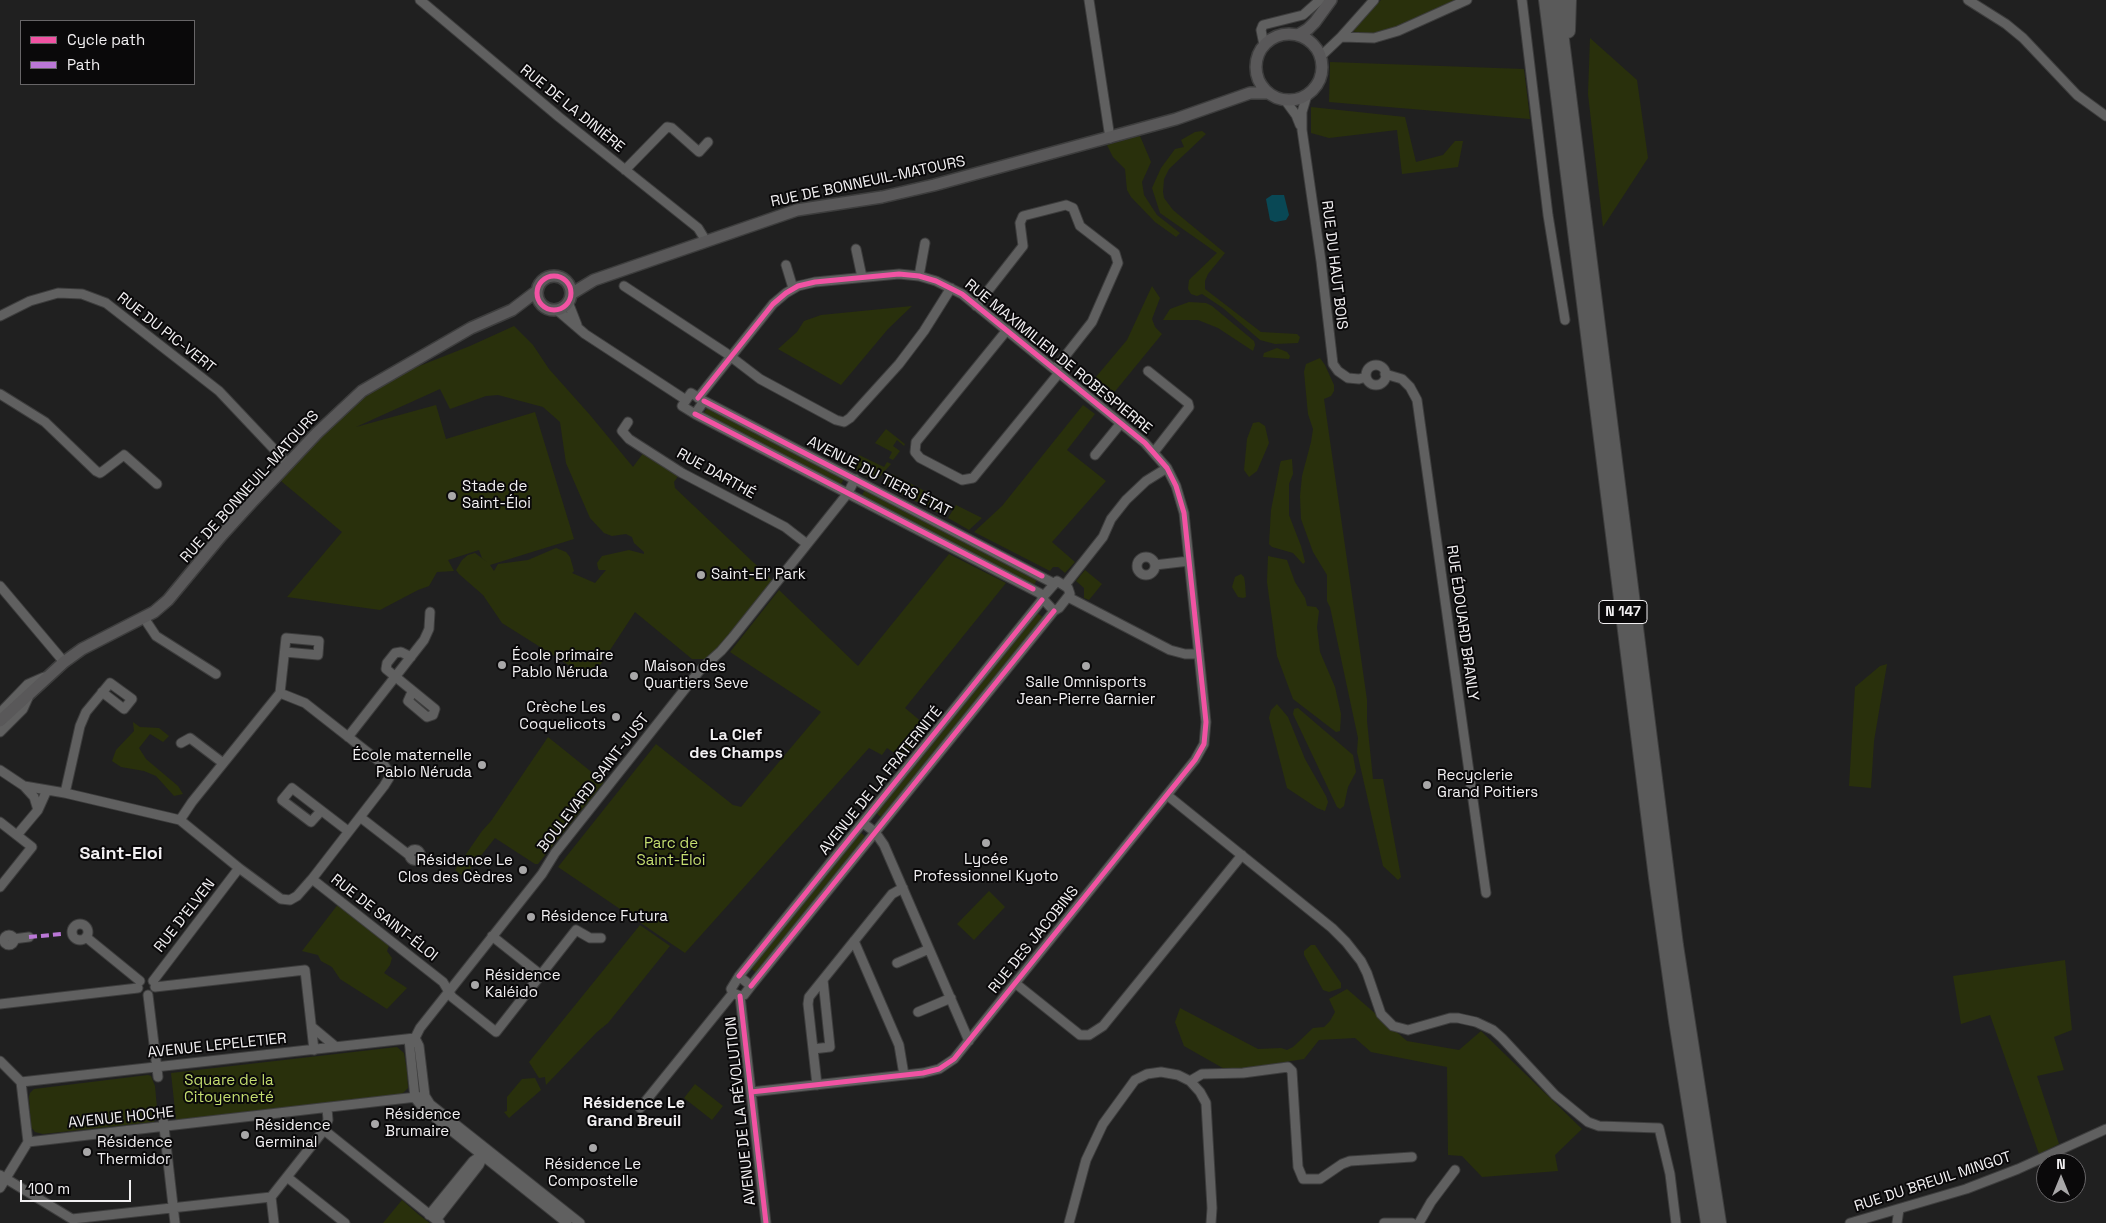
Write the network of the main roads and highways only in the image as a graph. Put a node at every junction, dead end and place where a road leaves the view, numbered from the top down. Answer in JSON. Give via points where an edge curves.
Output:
{"nodes":[{"id":1,"x":1541,"y":0,"type":"edge"},
{"id":2,"x":1558,"y":0,"type":"edge"},
{"id":3,"x":1569,"y":0,"type":"edge"},
{"id":4,"x":1325,"y":3,"type":"edge"},
{"id":5,"x":1547,"y":7,"type":"edge"},
{"id":6,"x":1298,"y":35,"type":"junction"},
{"id":7,"x":1318,"y":52,"type":"junction"},
{"id":8,"x":1256,"y":72,"type":"junction"},
{"id":9,"x":1567,"y":76,"type":"junction"},
{"id":10,"x":1268,"y":93,"type":"junction"},
{"id":11,"x":1237,"y":97,"type":"junction"},
{"id":12,"x":566,"y":280,"type":"junction"},
{"id":13,"x":594,"y":280,"type":"junction"},
{"id":14,"x":537,"y":290,"type":"junction"},
{"id":15,"x":570,"y":298,"type":"junction"},
{"id":16,"x":541,"y":304,"type":"junction"},
{"id":17,"x":512,"y":310,"type":"junction"},
{"id":18,"x":0,"y":721,"type":"edge"},
{"id":19,"x":1708,"y":1223,"type":"edge"},
{"id":20,"x":1719,"y":1223,"type":"edge"}],
"edges":[{"from":1,"to":5,"type":"highway"},
{"from":2,"to":9,"type":"highway","number":"N 147"},
{"from":3,"to":9,"type":"highway","via":[[1571,65]]},
{"from":4,"to":6,"type":"main road","via":[[1308,30]]},
{"from":4,"to":7,"type":"main road","via":[[1316,36]]},
{"from":5,"to":19,"type":"highway","number":"N 147","via":[[1661,912]]},
{"from":6,"to":7,"type":"main road","via":[[1307,38]]},
{"from":6,"to":8,"type":"main road","via":[[1279,35],[1264,46]]},
{"from":7,"to":10,"type":"main road","via":[[1322,68],[1320,78],[1307,95],[1285,100]]},
{"from":8,"to":10,"type":"main road"},
{"from":8,"to":11,"type":"main road","name":"RUE DE BONNEUIL-MATOURS","via":[[1249,86]]},
{"from":9,"to":20,"type":"highway","number":"N 147","via":[[1676,945]]},
{"from":10,"to":11,"type":"main road","name":"RUE DE BONNEUIL-MATOURS"},
{"from":11,"to":13,"type":"main road","name":"RUE DE BONNEUIL-MATOURS","via":[[1110,138],[895,195],[797,210]]},
{"from":12,"to":13,"type":"main road","name":"RUE DE BONNEUIL-MATOURS"},
{"from":12,"to":14,"type":"main road","via":[[558,276],[548,277]]},
{"from":12,"to":15,"type":"main road","via":[[570,286]]},
{"from":13,"to":15,"type":"main road","name":"RUE DE BONNEUIL-MATOURS"},
{"from":14,"to":16,"type":"main road"},
{"from":14,"to":17,"type":"main road","name":"RUE DE BONNEUIL-MATOURS"},
{"from":15,"to":16,"type":"main road","via":[[557,310]]},
{"from":16,"to":17,"type":"main road","name":"RUE DE BONNEUIL-MATOURS"},
{"from":17,"to":18,"type":"main road","name":"RUE DE BONNEUIL-MATOURS","via":[[471,328],[362,391],[221,536],[175,593],[154,612],[82,649],[64,662]]}]}
